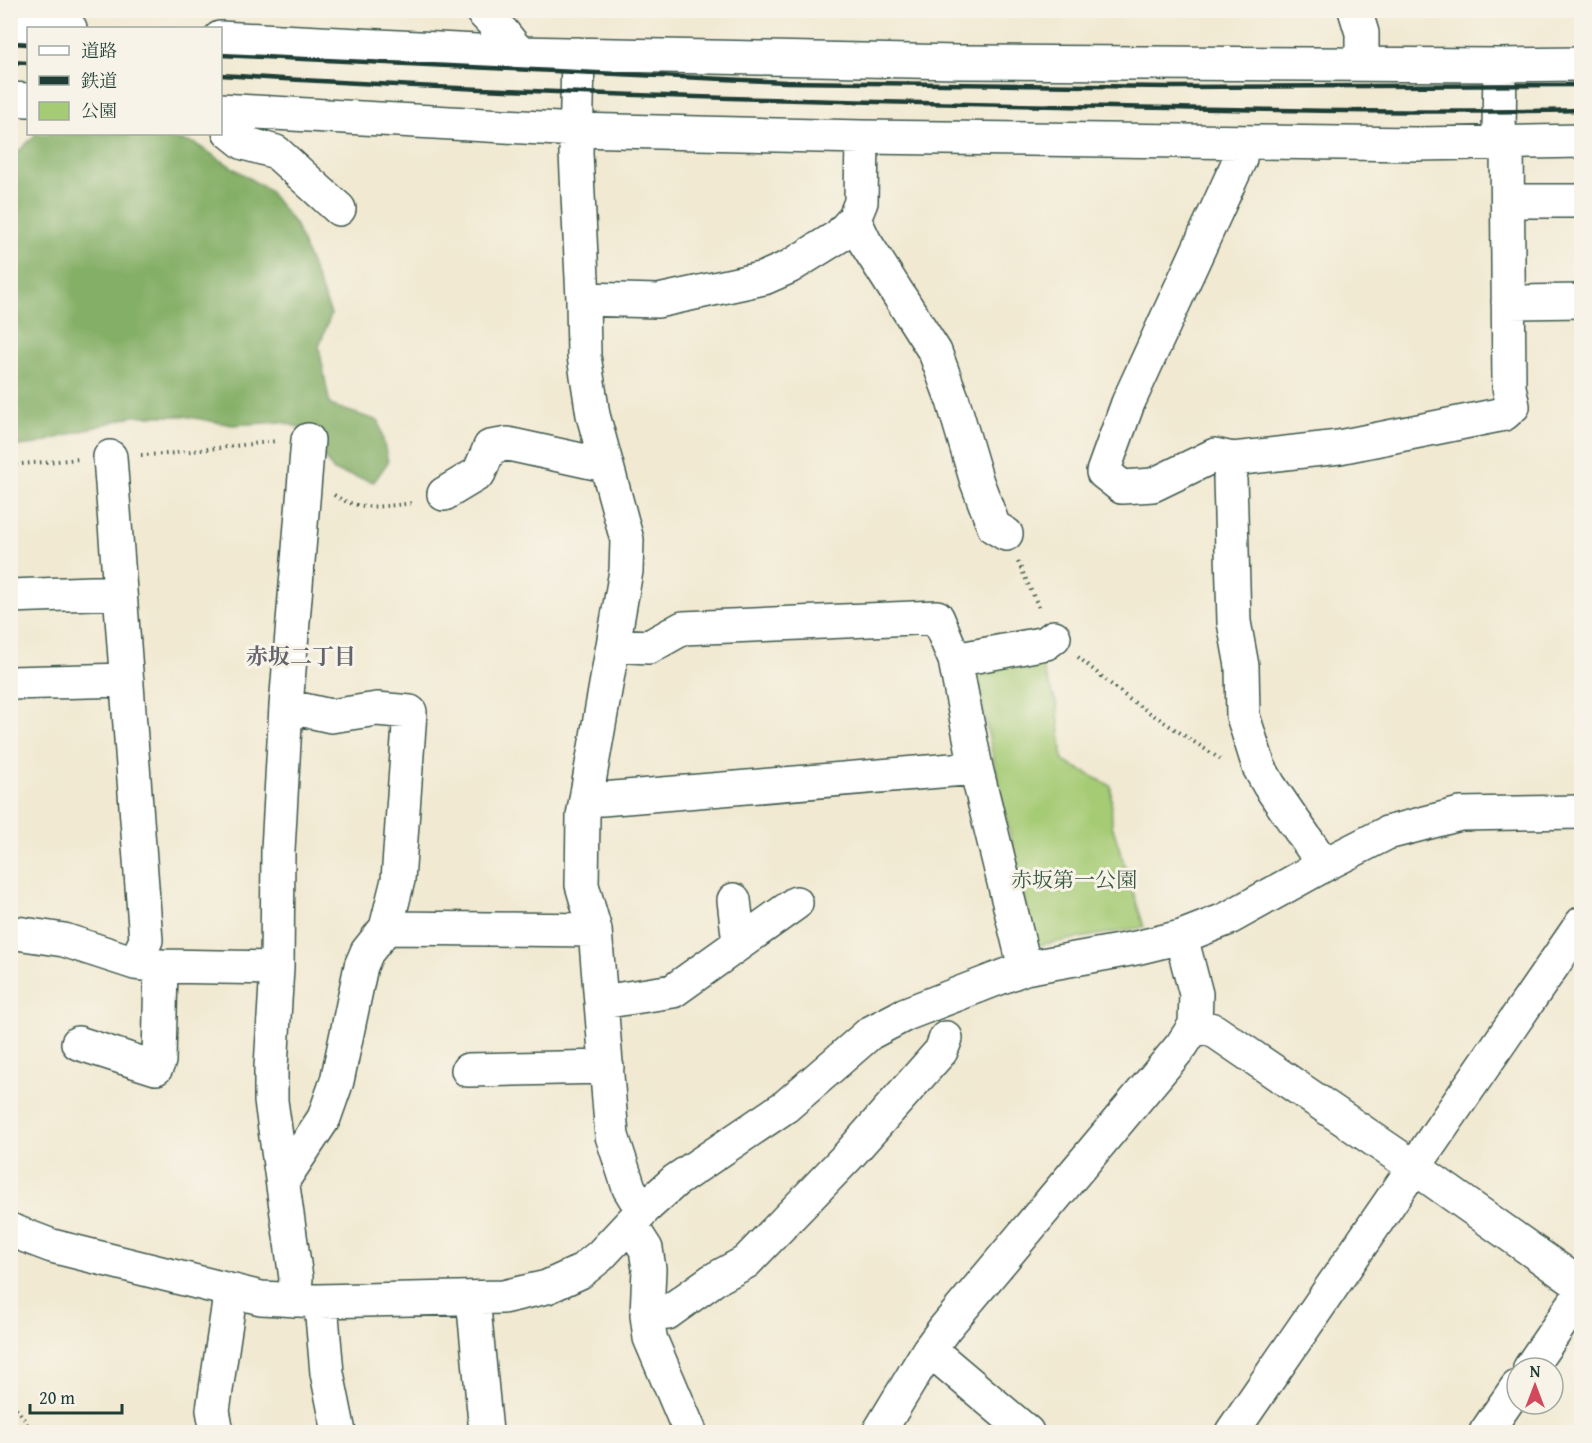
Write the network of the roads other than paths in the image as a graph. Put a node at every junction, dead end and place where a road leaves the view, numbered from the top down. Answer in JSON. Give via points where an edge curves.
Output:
{"nodes":[{"id":1,"x":482,"y":10,"type":"edge"},
{"id":2,"x":1355,"y":10,"type":"edge"},
{"id":3,"x":10,"y":24,"type":"edge"},
{"id":4,"x":55,"y":27,"type":"edge"},
{"id":5,"x":222,"y":38,"type":"edge"},
{"id":6,"x":519,"y":53,"type":"junction"},
{"id":7,"x":578,"y":54,"type":"junction"},
{"id":8,"x":1362,"y":64,"type":"junction"},
{"id":9,"x":1581,"y":64,"type":"edge"},
{"id":10,"x":1500,"y":66,"type":"junction"},
{"id":11,"x":10,"y":99,"type":"edge"},
{"id":12,"x":27,"y":100,"type":"edge"},
{"id":13,"x":224,"y":111,"type":"edge"},
{"id":14,"x":576,"y":130,"type":"junction"},
{"id":15,"x":862,"y":137,"type":"junction"},
{"id":16,"x":1581,"y":141,"type":"edge"},
{"id":17,"x":1241,"y":142,"type":"junction"},
{"id":18,"x":1507,"y":142,"type":"junction"},
{"id":19,"x":1508,"y":201,"type":"junction"},
{"id":20,"x":1581,"y":201,"type":"edge"},
{"id":21,"x":339,"y":209,"type":"dead end"},
{"id":22,"x":854,"y":219,"type":"junction"},
{"id":23,"x":583,"y":299,"type":"junction"},
{"id":24,"x":1581,"y":301,"type":"edge"},
{"id":25,"x":1508,"y":302,"type":"junction"},
{"id":26,"x":308,"y":440,"type":"road end"},
{"id":27,"x":110,"y":457,"type":"road end"},
{"id":28,"x":1233,"y":459,"type":"junction"},
{"id":29,"x":605,"y":463,"type":"junction"},
{"id":30,"x":444,"y":494,"type":"road end"},
{"id":31,"x":1005,"y":534,"type":"road end"},
{"id":32,"x":120,"y":592,"type":"junction"},
{"id":33,"x":10,"y":596,"type":"edge"},
{"id":34,"x":1054,"y":637,"type":"road end"},
{"id":35,"x":613,"y":645,"type":"junction"},
{"id":36,"x":955,"y":660,"type":"junction"},
{"id":37,"x":127,"y":680,"type":"junction"},
{"id":38,"x":10,"y":683,"type":"edge"},
{"id":39,"x":286,"y":706,"type":"junction"},
{"id":40,"x":976,"y":768,"type":"junction"},
{"id":41,"x":586,"y":798,"type":"junction"},
{"id":42,"x":1581,"y":812,"type":"edge"},
{"id":43,"x":1324,"y":865,"type":"junction"},
{"id":44,"x":734,"y":900,"type":"dead end"},
{"id":45,"x":796,"y":903,"type":"dead end"},
{"id":46,"x":1581,"y":923,"type":"edge"},
{"id":47,"x":386,"y":928,"type":"junction"},
{"id":48,"x":595,"y":930,"type":"junction"},
{"id":49,"x":10,"y":932,"type":"edge"},
{"id":50,"x":1181,"y":937,"type":"junction"},
{"id":51,"x":740,"y":943,"type":"junction"},
{"id":52,"x":148,"y":965,"type":"junction"},
{"id":53,"x":277,"y":968,"type":"junction"},
{"id":54,"x":1025,"y":968,"type":"junction"},
{"id":55,"x":602,"y":1002,"type":"junction"},
{"id":56,"x":1195,"y":1025,"type":"junction"},
{"id":57,"x":946,"y":1038,"type":"dead end"},
{"id":58,"x":78,"y":1043,"type":"dead end"},
{"id":59,"x":607,"y":1067,"type":"junction"},
{"id":60,"x":468,"y":1070,"type":"dead end"},
{"id":61,"x":1414,"y":1167,"type":"junction"},
{"id":62,"x":283,"y":1180,"type":"junction"},
{"id":63,"x":638,"y":1216,"type":"junction"},
{"id":64,"x":10,"y":1230,"type":"edge"},
{"id":65,"x":1581,"y":1286,"type":"edge"},
{"id":66,"x":234,"y":1291,"type":"junction"},
{"id":67,"x":1581,"y":1292,"type":"edge"},
{"id":68,"x":473,"y":1298,"type":"junction"},
{"id":69,"x":306,"y":1301,"type":"junction"},
{"id":70,"x":647,"y":1316,"type":"junction"},
{"id":71,"x":928,"y":1351,"type":"junction"},
{"id":72,"x":1538,"y":1356,"type":"edge"},
{"id":73,"x":1505,"y":1404,"type":"edge"},
{"id":74,"x":217,"y":1432,"type":"edge"},
{"id":75,"x":339,"y":1432,"type":"edge"},
{"id":76,"x":486,"y":1432,"type":"edge"},
{"id":77,"x":690,"y":1432,"type":"edge"},
{"id":78,"x":879,"y":1432,"type":"edge"},
{"id":79,"x":1027,"y":1432,"type":"edge"},
{"id":80,"x":1232,"y":1432,"type":"edge"},
{"id":81,"x":1486,"y":1432,"type":"edge"}],
"edges":[{"from":1,"to":6,"type":"street"},
{"from":2,"to":8,"type":"street","via":[[1362,33]]},
{"from":3,"to":4,"type":"street"},
{"from":5,"to":6,"type":"street"},
{"from":6,"to":7,"type":"street"},
{"from":7,"to":8,"type":"street","via":[[946,62]]},
{"from":7,"to":14,"type":"street"},
{"from":8,"to":10,"type":"street"},
{"from":9,"to":10,"type":"street"},
{"from":10,"to":18,"type":"street","via":[[1499,131]]},
{"from":11,"to":12,"type":"street"},
{"from":13,"to":14,"type":"street"},
{"from":13,"to":21,"type":"street","via":[[230,131],[244,143],[276,152]]},
{"from":14,"to":15,"type":"street"},
{"from":14,"to":23,"type":"street"},
{"from":15,"to":17,"type":"street"},
{"from":15,"to":22,"type":"street","via":[[861,202]]},
{"from":16,"to":18,"type":"street"},
{"from":17,"to":18,"type":"street"},
{"from":17,"to":28,"type":"street","via":[[1240,159],[1128,403],[1102,472],[1122,487],[1153,485],[1215,455]]},
{"from":18,"to":19,"type":"street"},
{"from":19,"to":20,"type":"street"},
{"from":19,"to":25,"type":"street"},
{"from":22,"to":23,"type":"street","via":[[839,236],[764,278],[658,301]]},
{"from":22,"to":31,"type":"street","via":[[935,352],[994,527]]},
{"from":23,"to":29,"type":"street","via":[[584,356]]},
{"from":24,"to":25,"type":"street"},
{"from":25,"to":28,"type":"street","via":[[1509,387],[1513,406],[1504,414],[1339,447]]},
{"from":26,"to":39,"type":"street"},
{"from":27,"to":32,"type":"street"},
{"from":28,"to":43,"type":"street","via":[[1230,478],[1234,622],[1242,666],[1243,716],[1269,785]]},
{"from":29,"to":30,"type":"street","via":[[508,444],[490,447],[479,473]]},
{"from":29,"to":35,"type":"street","via":[[627,540],[626,571]]},
{"from":32,"to":33,"type":"street"},
{"from":32,"to":37,"type":"street"},
{"from":34,"to":36,"type":"street","via":[[1046,643]]},
{"from":35,"to":36,"type":"street","via":[[649,646],[683,628],[937,617]]},
{"from":35,"to":41,"type":"street"},
{"from":36,"to":40,"type":"street"},
{"from":37,"to":38,"type":"street"},
{"from":37,"to":52,"type":"street"},
{"from":39,"to":47,"type":"street","via":[[332,716],[377,709],[410,712],[398,880]]},
{"from":39,"to":53,"type":"street","via":[[278,850]]},
{"from":40,"to":41,"type":"street"},
{"from":40,"to":54,"type":"street"},
{"from":41,"to":48,"type":"street","via":[[582,885]]},
{"from":42,"to":43,"type":"street","via":[[1460,814],[1387,833]]},
{"from":43,"to":50,"type":"street","via":[[1227,919]]},
{"from":44,"to":51,"type":"street"},
{"from":45,"to":51,"type":"street"},
{"from":46,"to":61,"type":"street"},
{"from":47,"to":48,"type":"street"},
{"from":47,"to":62,"type":"street","via":[[361,966],[337,1081],[324,1118]]},
{"from":48,"to":55,"type":"street"},
{"from":49,"to":52,"type":"street","via":[[64,940]]},
{"from":50,"to":54,"type":"street"},
{"from":50,"to":56,"type":"street","via":[[1196,994]]},
{"from":51,"to":55,"type":"street","via":[[673,991]]},
{"from":52,"to":53,"type":"street"},
{"from":52,"to":58,"type":"street","via":[[159,1060],[156,1068]]},
{"from":53,"to":62,"type":"street","via":[[271,1101]]},
{"from":54,"to":63,"type":"street","via":[[906,1014],[870,1033],[786,1106],[675,1181]]},
{"from":55,"to":59,"type":"street"},
{"from":56,"to":61,"type":"street","via":[[1213,1030]]},
{"from":56,"to":71,"type":"street"},
{"from":57,"to":70,"type":"street","via":[[941,1052],[746,1262],[667,1313]]},
{"from":59,"to":60,"type":"street"},
{"from":59,"to":63,"type":"street","via":[[612,1136]]},
{"from":61,"to":65,"type":"street"},
{"from":61,"to":80,"type":"street"},
{"from":62,"to":69,"type":"street","via":[[296,1278]]},
{"from":63,"to":68,"type":"street","via":[[580,1272],[547,1287],[503,1297]]},
{"from":63,"to":70,"type":"street","via":[[649,1269]]},
{"from":64,"to":66,"type":"street","via":[[52,1246]]},
{"from":66,"to":69,"type":"street","via":[[261,1298]]},
{"from":66,"to":74,"type":"street","via":[[213,1410]]},
{"from":67,"to":72,"type":"street"},
{"from":68,"to":69,"type":"street"},
{"from":68,"to":76,"type":"street"},
{"from":69,"to":75,"type":"street","via":[[322,1316],[327,1372]]},
{"from":70,"to":77,"type":"street","via":[[650,1338]]},
{"from":71,"to":78,"type":"street"},
{"from":71,"to":79,"type":"street"},
{"from":73,"to":81,"type":"street"}]}
